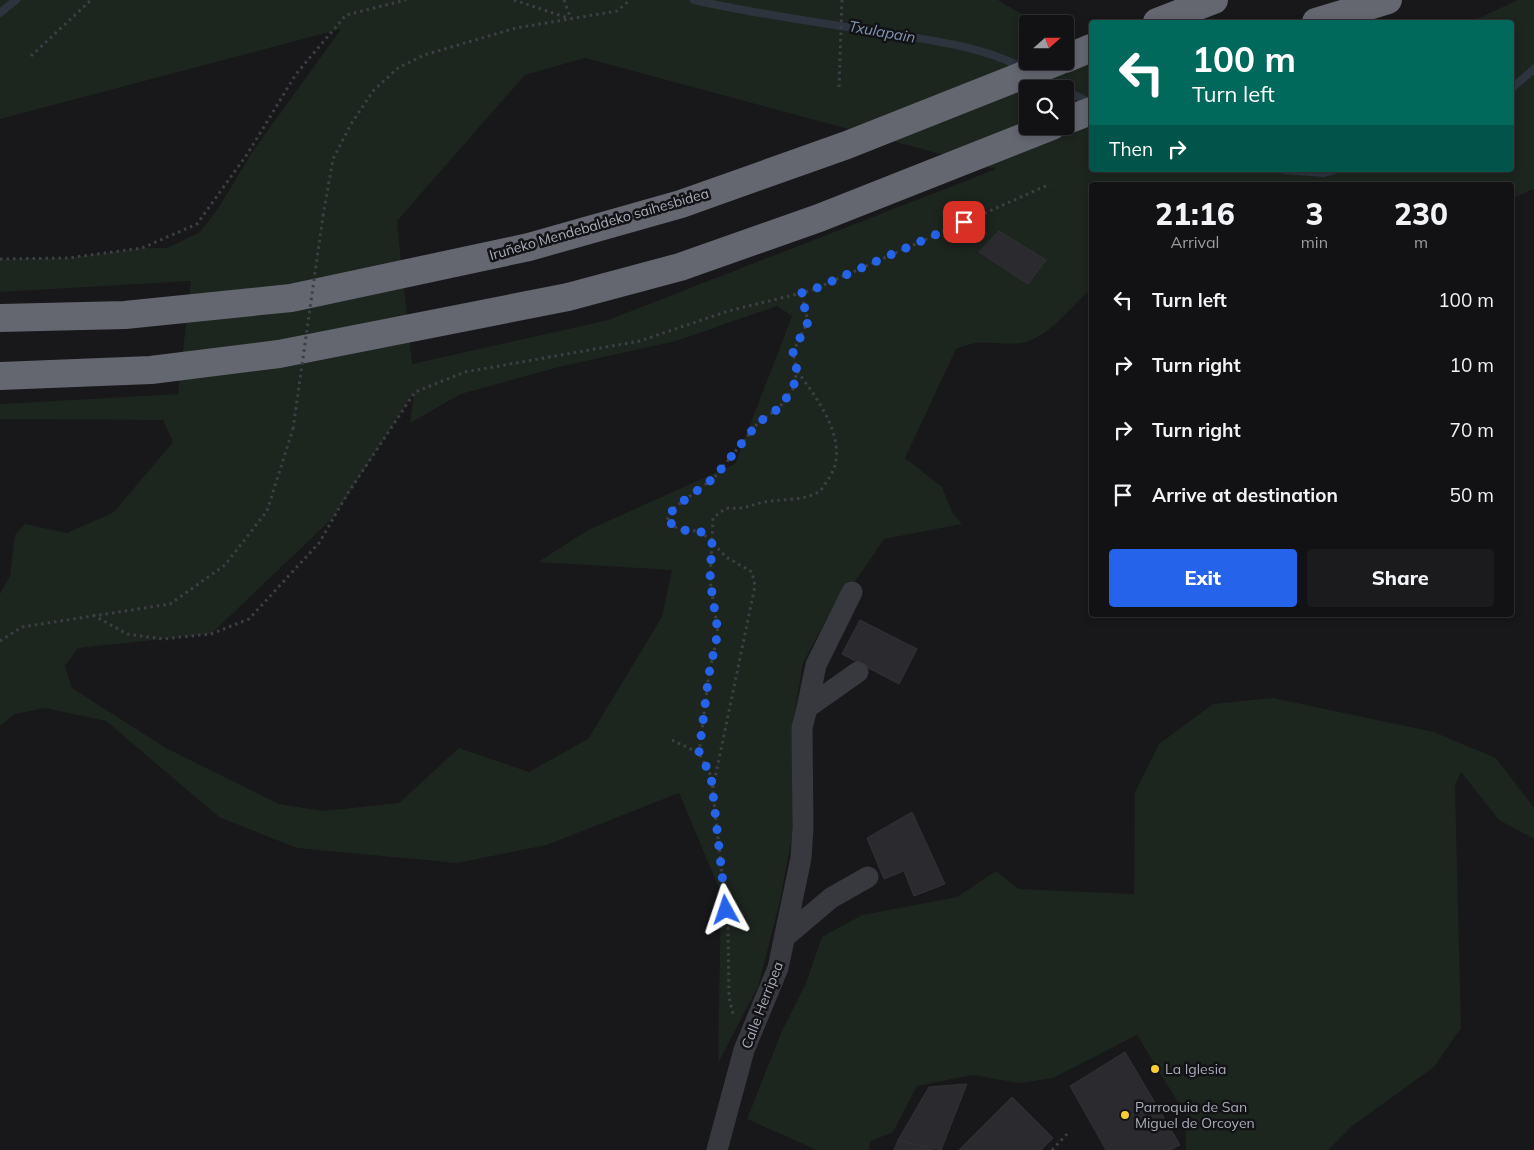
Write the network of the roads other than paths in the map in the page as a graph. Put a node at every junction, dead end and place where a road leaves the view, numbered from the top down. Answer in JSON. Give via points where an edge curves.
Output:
{"nodes":[{"id":1,"x":1214,"y":0,"type":"edge"},
{"id":2,"x":1388,"y":0,"type":"edge"},
{"id":3,"x":1162,"y":20,"type":"edge"},
{"id":4,"x":1322,"y":20,"type":"edge"},
{"id":5,"x":1089,"y":49,"type":"edge"},
{"id":6,"x":1074,"y":55,"type":"edge"},
{"id":7,"x":1036,"y":70,"type":"edge"},
{"id":8,"x":1089,"y":112,"type":"edge"},
{"id":9,"x":1074,"y":118,"type":"edge"},
{"id":10,"x":1030,"y":135,"type":"edge"},
{"id":11,"x":0,"y":318,"type":"edge"},
{"id":12,"x":0,"y":376,"type":"edge"},
{"id":13,"x":852,"y":592,"type":"dead end"},
{"id":14,"x":858,"y":672,"type":"dead end"},
{"id":15,"x":807,"y":708,"type":"junction"},
{"id":16,"x":868,"y":877,"type":"dead end"},
{"id":17,"x":784,"y":937,"type":"junction"},
{"id":18,"x":717,"y":1150,"type":"edge"}],
"edges":[{"from":1,"to":3,"type":"highway"},
{"from":2,"to":4,"type":"highway"},
{"from":5,"to":6,"type":"highway"},
{"from":7,"to":11,"type":"highway","name":"Iruñeko Mendebaldeko saihesbidea","via":[[846,145],[681,204],[529,247],[291,298],[125,315]]},
{"from":8,"to":9,"type":"highway"},
{"from":10,"to":12,"type":"highway","via":[[819,218],[680,267],[568,297],[279,354],[151,370]]},
{"from":13,"to":15,"type":"street","name":"Calle Herripea","via":[[816,665]]},
{"from":14,"to":15,"type":"street"},
{"from":15,"to":17,"type":"street","name":"Calle Herripea","via":[[802,728],[803,828],[800,858]]},
{"from":16,"to":17,"type":"street","via":[[831,898]]},
{"from":17,"to":18,"type":"street","name":"Calle Herripea","via":[[778,968],[743,1055]]}]}
